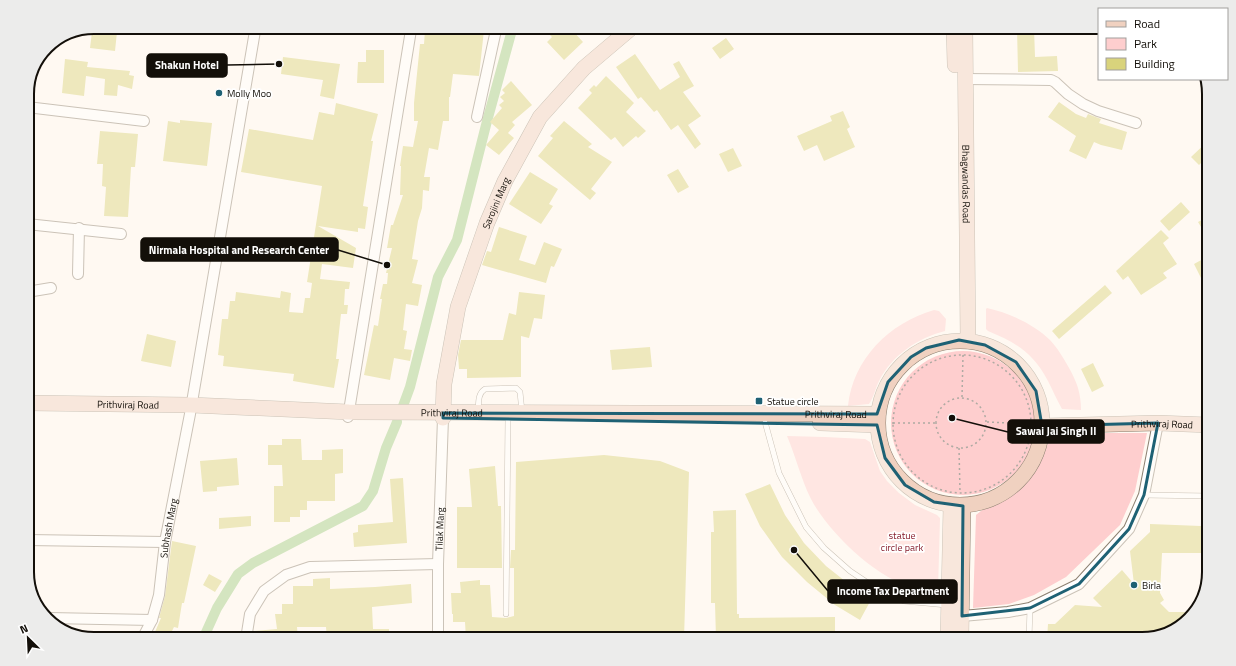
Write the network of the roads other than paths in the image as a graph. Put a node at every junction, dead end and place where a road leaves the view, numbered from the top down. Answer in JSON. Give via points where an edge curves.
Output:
{"nodes":[{"id":1,"x":255,"y":34,"type":"edge"},
{"id":2,"x":410,"y":34,"type":"edge"},
{"id":3,"x":495,"y":34,"type":"edge"},
{"id":4,"x":620,"y":34,"type":"edge"},
{"id":5,"x":954,"y":34,"type":"edge"},
{"id":6,"x":965,"y":34,"type":"edge"},
{"id":7,"x":965,"y":79,"type":"junction"},
{"id":8,"x":34,"y":108,"type":"edge"},
{"id":9,"x":477,"y":117,"type":"dead end"},
{"id":10,"x":144,"y":121,"type":"dead end"},
{"id":11,"x":1136,"y":123,"type":"dead end"},
{"id":12,"x":34,"y":225,"type":"edge"},
{"id":13,"x":79,"y":228,"type":"junction"},
{"id":14,"x":121,"y":234,"type":"dead end"},
{"id":15,"x":78,"y":274,"type":"dead end"},
{"id":16,"x":51,"y":288,"type":"dead end"},
{"id":17,"x":34,"y":291,"type":"edge"},
{"id":18,"x":963,"y":345,"type":"junction"},
{"id":19,"x":34,"y":403,"type":"edge"},
{"id":20,"x":190,"y":410,"type":"junction"},
{"id":21,"x":34,"y":412,"type":"edge"},
{"id":22,"x":348,"y":414,"type":"junction"},
{"id":23,"x":443,"y":415,"type":"junction"},
{"id":24,"x":478,"y":416,"type":"junction"},
{"id":25,"x":517,"y":417,"type":"junction"},
{"id":26,"x":877,"y":420,"type":"junction"},
{"id":27,"x":765,"y":422,"type":"junction"},
{"id":28,"x":1158,"y":423,"type":"junction"},
{"id":29,"x":1036,"y":425,"type":"junction"},
{"id":30,"x":1202,"y":425,"type":"edge"},
{"id":31,"x":1144,"y":495,"type":"junction"},
{"id":32,"x":1202,"y":496,"type":"edge"},
{"id":33,"x":958,"y":501,"type":"junction"},
{"id":34,"x":34,"y":540,"type":"edge"},
{"id":35,"x":165,"y":542,"type":"junction"},
{"id":36,"x":438,"y":564,"type":"junction"},
{"id":37,"x":1030,"y":608,"type":"junction"},
{"id":38,"x":957,"y":609,"type":"junction"},
{"id":39,"x":506,"y":614,"type":"dead end"},
{"id":40,"x":56,"y":618,"type":"edge"},
{"id":41,"x":152,"y":620,"type":"junction"},
{"id":42,"x":146,"y":632,"type":"edge"},
{"id":43,"x":247,"y":632,"type":"edge"},
{"id":44,"x":438,"y":632,"type":"edge"},
{"id":45,"x":950,"y":632,"type":"edge"},
{"id":46,"x":961,"y":632,"type":"edge"},
{"id":47,"x":1029,"y":632,"type":"edge"}],
"edges":[{"from":1,"to":20,"type":"street","name":"Subhash Marg"},
{"from":2,"to":22,"type":"street"},
{"from":3,"to":9,"type":"street"},
{"from":4,"to":23,"type":"street","name":"Sarojini Marg","via":[[584,68],[540,117],[505,181],[487,223],[458,307],[444,384]]},
{"from":5,"to":18,"type":"street","name":"Bhagwandas Road"},
{"from":6,"to":7,"type":"street","name":"Bhagwandas Road"},
{"from":7,"to":11,"type":"street","via":[[1051,80],[1083,104]]},
{"from":7,"to":18,"type":"street","name":"Bhagwandas Road"},
{"from":8,"to":10,"type":"street"},
{"from":12,"to":13,"type":"street"},
{"from":13,"to":14,"type":"street"},
{"from":13,"to":15,"type":"street"},
{"from":16,"to":17,"type":"street"},
{"from":18,"to":26,"type":"street","via":[[942,343],[926,348],[911,357],[888,382],[881,397]]},
{"from":18,"to":29,"type":"street","via":[[985,344],[1020,366],[1036,391],[1041,408]]},
{"from":19,"to":20,"type":"street","name":"Prithviraj Road"},
{"from":20,"to":21,"type":"street","name":"Prithviraj Road"},
{"from":20,"to":22,"type":"street","name":"Prithviraj Road"},
{"from":20,"to":35,"type":"street","name":"Subhash Marg"},
{"from":22,"to":23,"type":"street","name":"Prithviraj Road"},
{"from":23,"to":24,"type":"street","name":"Prithviraj Road"},
{"from":23,"to":36,"type":"street","name":"Tilak Marg"},
{"from":24,"to":25,"type":"street","name":"Prithviraj Road"},
{"from":24,"to":25,"type":"lane","via":[[479,397],[482,391],[516,388],[520,392]]},
{"from":25,"to":26,"type":"street","name":"Prithviraj Road"},
{"from":25,"to":27,"type":"street","name":"Prithviraj Road"},
{"from":25,"to":39,"type":"lane"},
{"from":26,"to":27,"type":"street","name":"Prithviraj Road"},
{"from":26,"to":33,"type":"street","via":[[879,442],[884,458],[893,473],[905,485],[918,495],[934,502]]},
{"from":27,"to":38,"type":"lane","via":[[778,473],[806,526],[824,548],[874,587],[904,601]]},
{"from":28,"to":29,"type":"street","name":"Prithviraj Road"},
{"from":28,"to":30,"type":"street","name":"Prithviraj Road"},
{"from":28,"to":31,"type":"street"},
{"from":29,"to":33,"type":"street","via":[[1041,439],[1037,452],[1031,465],[1013,486],[1002,494],[977,504]]},
{"from":31,"to":32,"type":"lane"},
{"from":31,"to":37,"type":"street","via":[[1130,529],[1079,584]]},
{"from":33,"to":38,"type":"street"},
{"from":34,"to":35,"type":"street"},
{"from":35,"to":41,"type":"street","name":"Subhash Marg","via":[[160,595]]},
{"from":36,"to":43,"type":"street","via":[[310,567],[286,576],[264,591],[250,614]]},
{"from":36,"to":44,"type":"street","name":"Tilak Marg"},
{"from":37,"to":38,"type":"street","via":[[1008,612]]},
{"from":37,"to":47,"type":"lane"},
{"from":38,"to":45,"type":"street"},
{"from":38,"to":46,"type":"street"},
{"from":40,"to":41,"type":"street"},
{"from":41,"to":42,"type":"street","name":"Subhash Marg"}]}
